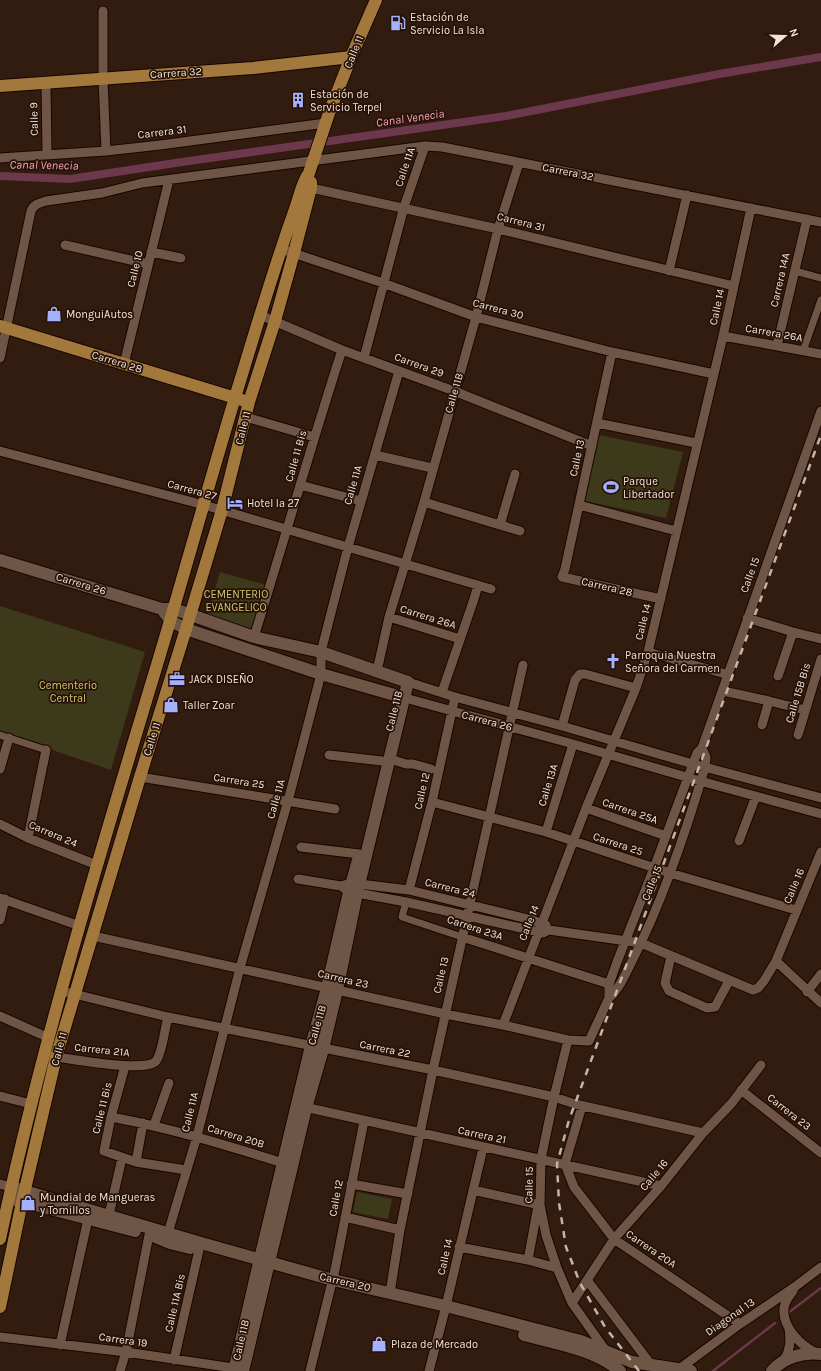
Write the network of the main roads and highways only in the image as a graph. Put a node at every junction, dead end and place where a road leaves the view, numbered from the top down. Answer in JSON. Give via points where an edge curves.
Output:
{"nodes":[{"id":1,"x":376,"y":0,"type":"edge"},
{"id":2,"x":351,"y":57,"type":"junction"},
{"id":3,"x":0,"y":86,"type":"edge"},
{"id":4,"x":306,"y":189,"type":"junction"},
{"id":5,"x":3,"y":327,"type":"edge"},
{"id":6,"x":235,"y":398,"type":"junction"},
{"id":7,"x":249,"y":402,"type":"junction"},
{"id":8,"x":5,"y":1191,"type":"edge"},
{"id":9,"x":0,"y":1238,"type":"edge"},
{"id":10,"x":0,"y":1307,"type":"edge"}],
"edges":[{"from":1,"to":2,"type":"main road","name":"Calle 11"},
{"from":2,"to":3,"type":"main road","name":"Carrera 32","via":[[253,68]]},
{"from":2,"to":4,"type":"main road","name":"Calle 11","via":[[310,173],[305,178]]},
{"from":4,"to":6,"type":"main road","name":"Calle 11","via":[[281,249]]},
{"from":4,"to":7,"type":"main road","name":"Calle 11","via":[[294,253]]},
{"from":5,"to":6,"type":"main road","name":"Carrera 28"},
{"from":6,"to":7,"type":"main road","name":"Carrera 28"},
{"from":6,"to":8,"type":"main road","name":"Calle 11","via":[[97,865]]},
{"from":7,"to":10,"type":"main road","name":"Calle 11","via":[[222,510],[56,1057]]},
{"from":8,"to":9,"type":"main road","name":"Calle 11"}]}
